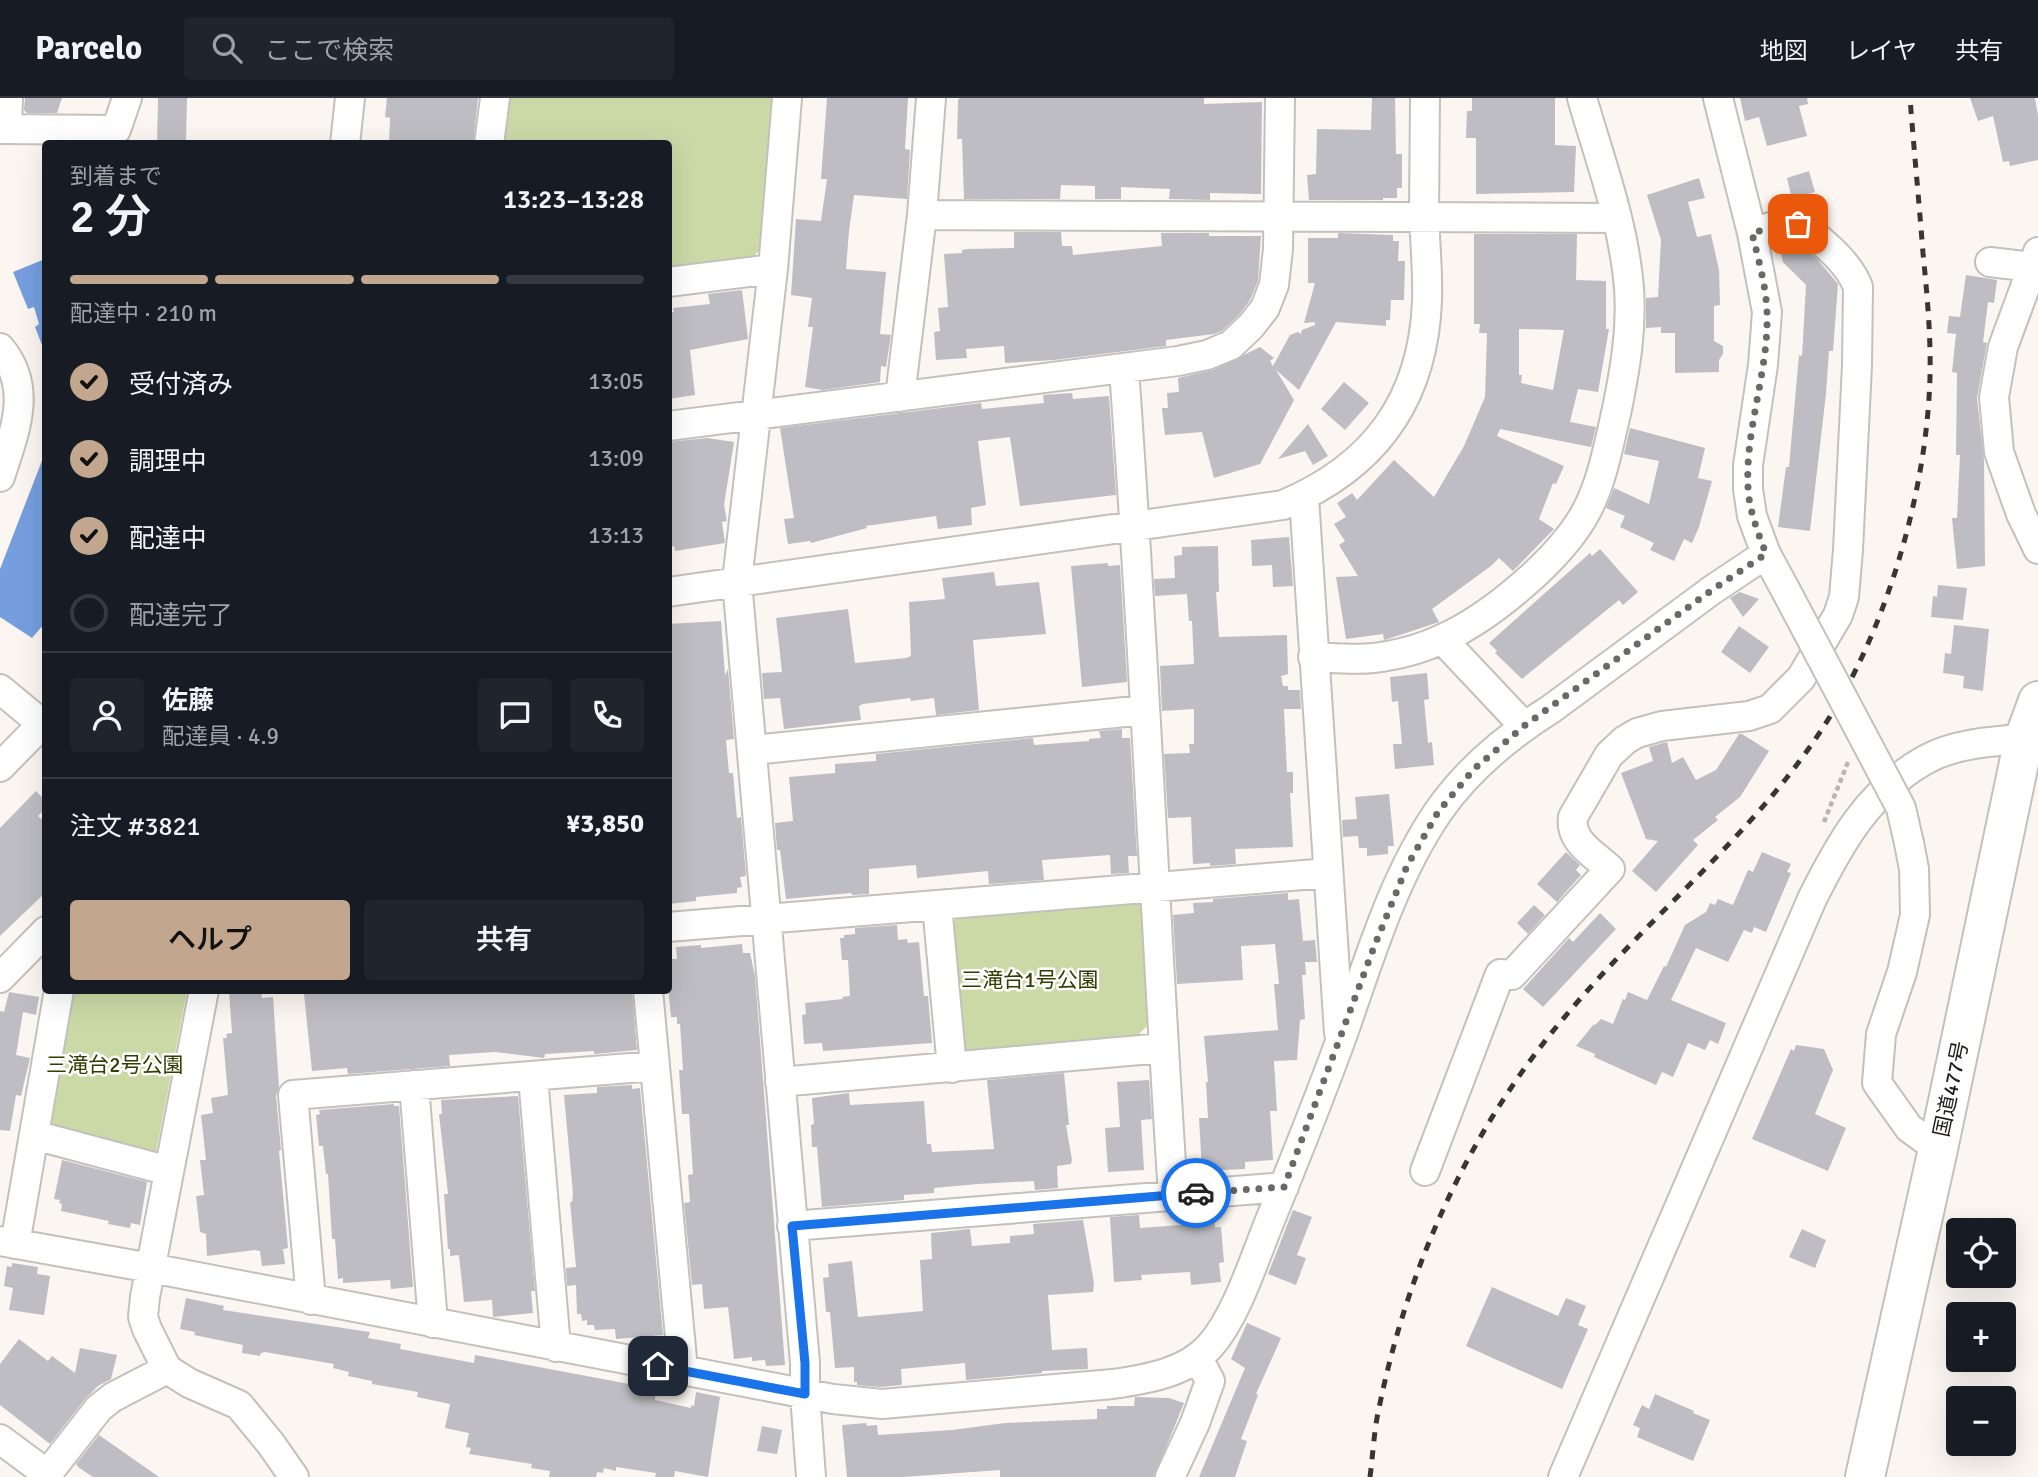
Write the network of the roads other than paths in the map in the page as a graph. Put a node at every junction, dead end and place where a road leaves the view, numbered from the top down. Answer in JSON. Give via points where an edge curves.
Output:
{"nodes":[{"id":1,"x":8,"y":98,"type":"edge"},
{"id":2,"x":127,"y":98,"type":"edge"},
{"id":3,"x":350,"y":98,"type":"edge"},
{"id":4,"x":495,"y":98,"type":"edge"},
{"id":5,"x":787,"y":98,"type":"edge"},
{"id":6,"x":931,"y":98,"type":"edge"},
{"id":7,"x":1280,"y":98,"type":"edge"},
{"id":8,"x":1425,"y":98,"type":"edge"},
{"id":9,"x":1582,"y":98,"type":"edge"},
{"id":10,"x":1718,"y":98,"type":"edge"},
{"id":11,"x":4,"y":129,"type":"edge"},
{"id":12,"x":345,"y":140,"type":"edge"},
{"id":13,"x":490,"y":140,"type":"edge"},
{"id":14,"x":922,"y":215,"type":"junction"},
{"id":15,"x":1278,"y":216,"type":"junction"},
{"id":16,"x":1424,"y":216,"type":"junction"},
{"id":17,"x":1616,"y":218,"type":"junction"},
{"id":18,"x":1752,"y":233,"type":"junction"},
{"id":19,"x":2035,"y":259,"type":"edge"},
{"id":20,"x":1990,"y":262,"type":"dead end"},
{"id":21,"x":774,"y":269,"type":"junction"},
{"id":22,"x":672,"y":282,"type":"edge"},
{"id":23,"x":0,"y":348,"type":"edge"},
{"id":24,"x":1124,"y":369,"type":"junction"},
{"id":25,"x":900,"y":397,"type":"junction"},
{"id":26,"x":757,"y":415,"type":"junction"},
{"id":27,"x":672,"y":426,"type":"edge"},
{"id":28,"x":0,"y":477,"type":"edge"},
{"id":29,"x":1304,"y":496,"type":"junction"},
{"id":30,"x":1136,"y":526,"type":"junction"},
{"id":31,"x":2038,"y":550,"type":"edge"},
{"id":32,"x":1766,"y":554,"type":"junction"},
{"id":33,"x":737,"y":581,"type":"junction"},
{"id":34,"x":672,"y":591,"type":"edge"},
{"id":35,"x":1442,"y":639,"type":"junction"},
{"id":36,"x":1312,"y":657,"type":"junction"},
{"id":37,"x":0,"y":689,"type":"edge"},
{"id":38,"x":2038,"y":701,"type":"edge"},
{"id":39,"x":1144,"y":710,"type":"junction"},
{"id":40,"x":42,"y":722,"type":"edge"},
{"id":41,"x":42,"y":726,"type":"edge"},
{"id":42,"x":1524,"y":726,"type":"junction"},
{"id":43,"x":2024,"y":739,"type":"junction"},
{"id":44,"x":753,"y":750,"type":"junction"},
{"id":45,"x":0,"y":766,"type":"edge"},
{"id":46,"x":1328,"y":873,"type":"junction"},
{"id":47,"x":1155,"y":887,"type":"junction"},
{"id":48,"x":937,"y":905,"type":"junction"},
{"id":49,"x":767,"y":917,"type":"junction"},
{"id":50,"x":672,"y":927,"type":"edge"},
{"id":51,"x":42,"y":934,"type":"edge"},
{"id":52,"x":0,"y":978,"type":"edge"},
{"id":53,"x":58,"y":994,"type":"edge"},
{"id":54,"x":203,"y":994,"type":"edge"},
{"id":55,"x":648,"y":994,"type":"edge"},
{"id":56,"x":1339,"y":1043,"type":"junction"},
{"id":57,"x":1163,"y":1048,"type":"junction"},
{"id":58,"x":655,"y":1066,"type":"junction"},
{"id":59,"x":952,"y":1068,"type":"junction"},
{"id":60,"x":533,"y":1077,"type":"junction"},
{"id":61,"x":780,"y":1082,"type":"junction"},
{"id":62,"x":414,"y":1085,"type":"junction"},
{"id":63,"x":34,"y":1135,"type":"junction"},
{"id":64,"x":1938,"y":1149,"type":"junction"},
{"id":65,"x":169,"y":1171,"type":"junction"},
{"id":66,"x":1425,"y":1171,"type":"dead end"},
{"id":67,"x":1284,"y":1187,"type":"junction"},
{"id":68,"x":1172,"y":1195,"type":"junction"},
{"id":69,"x":792,"y":1226,"type":"junction"},
{"id":70,"x":8,"y":1242,"type":"edge"},
{"id":71,"x":151,"y":1268,"type":"junction"},
{"id":72,"x":311,"y":1300,"type":"junction"},
{"id":73,"x":433,"y":1323,"type":"junction"},
{"id":74,"x":556,"y":1347,"type":"junction"},
{"id":75,"x":1198,"y":1358,"type":"junction"},
{"id":76,"x":167,"y":1369,"type":"junction"},
{"id":77,"x":683,"y":1370,"type":"junction"},
{"id":78,"x":805,"y":1394,"type":"junction"},
{"id":79,"x":0,"y":1439,"type":"edge"},
{"id":80,"x":54,"y":1474,"type":"edge"},
{"id":81,"x":294,"y":1477,"type":"edge"},
{"id":82,"x":811,"y":1477,"type":"edge"},
{"id":83,"x":1170,"y":1477,"type":"edge"},
{"id":84,"x":1563,"y":1477,"type":"edge"},
{"id":85,"x":1865,"y":1477,"type":"edge"}],
"edges":[{"from":1,"to":11,"type":"street"},
{"from":2,"to":11,"type":"street","via":[[116,130]]},
{"from":3,"to":12,"type":"street"},
{"from":4,"to":13,"type":"street"},
{"from":5,"to":21,"type":"street"},
{"from":6,"to":14,"type":"street"},
{"from":7,"to":15,"type":"street"},
{"from":8,"to":16,"type":"street"},
{"from":9,"to":17,"type":"street"},
{"from":10,"to":18,"type":"street"},
{"from":14,"to":15,"type":"street"},
{"from":14,"to":25,"type":"street"},
{"from":15,"to":16,"type":"street"},
{"from":15,"to":24,"type":"street","via":[[1274,285],[1251,327],[1231,345],[1208,355]]},
{"from":16,"to":17,"type":"street"},
{"from":16,"to":29,"type":"street","via":[[1425,328],[1405,395],[1369,450],[1347,470]]},
{"from":17,"to":35,"type":"street","via":[[1629,287],[1630,329],[1599,483],[1586,512],[1549,560],[1491,609]]},
{"from":18,"to":32,"type":"street","via":[[1767,312],[1748,489]]},
{"from":18,"to":66,"type":"street","via":[[1784,224],[1804,227],[1840,259],[1858,288],[1848,550],[1838,615],[1801,678],[1770,709],[1650,729],[1625,740],[1609,755],[1572,825],[1575,837],[1611,869],[1512,975],[1500,974]]},
{"from":19,"to":20,"type":"street"},
{"from":19,"to":31,"type":"street","via":[[2003,347],[1994,397],[1999,452]]},
{"from":21,"to":22,"type":"street"},
{"from":21,"to":26,"type":"street"},
{"from":23,"to":28,"type":"street","via":[[16,374],[20,393],[19,416]]},
{"from":24,"to":25,"type":"street"},
{"from":24,"to":30,"type":"street"},
{"from":25,"to":26,"type":"street"},
{"from":26,"to":27,"type":"street"},
{"from":26,"to":33,"type":"street"},
{"from":29,"to":30,"type":"street","via":[[1283,505]]},
{"from":29,"to":36,"type":"street"},
{"from":30,"to":33,"type":"street"},
{"from":30,"to":39,"type":"street"},
{"from":32,"to":42,"type":"street"},
{"from":32,"to":64,"type":"street","bridge":true,"via":[[1901,808],[1914,869],[1915,915],[1881,1034],[1877,1083],[1909,1128]]},
{"from":33,"to":34,"type":"street"},
{"from":33,"to":44,"type":"street"},
{"from":35,"to":36,"type":"street","via":[[1385,656]]},
{"from":35,"to":42,"type":"street"},
{"from":36,"to":46,"type":"street"},
{"from":37,"to":40,"type":"street"},
{"from":38,"to":43,"type":"highway","name":"国道477号"},
{"from":39,"to":44,"type":"street"},
{"from":39,"to":47,"type":"street"},
{"from":41,"to":45,"type":"street"},
{"from":42,"to":56,"type":"street","via":[[1474,769],[1438,812],[1407,866]]},
{"from":43,"to":64,"type":"highway","name":"国道477号"},
{"from":43,"to":84,"type":"street","via":[[1970,746],[1926,759],[1852,824],[1812,900]]},
{"from":44,"to":49,"type":"street"},
{"from":46,"to":47,"type":"street"},
{"from":46,"to":56,"type":"street"},
{"from":47,"to":48,"type":"street"},
{"from":47,"to":57,"type":"street"},
{"from":48,"to":49,"type":"street"},
{"from":48,"to":59,"type":"street"},
{"from":49,"to":50,"type":"street"},
{"from":49,"to":61,"type":"street"},
{"from":51,"to":52,"type":"street"},
{"from":53,"to":63,"type":"street"},
{"from":54,"to":65,"type":"street"},
{"from":55,"to":58,"type":"street"},
{"from":56,"to":67,"type":"street"},
{"from":57,"to":59,"type":"street"},
{"from":57,"to":68,"type":"street"},
{"from":58,"to":60,"type":"street"},
{"from":58,"to":77,"type":"street"},
{"from":59,"to":61,"type":"street"},
{"from":60,"to":62,"type":"street"},
{"from":60,"to":74,"type":"street"},
{"from":61,"to":69,"type":"street"},
{"from":62,"to":72,"type":"street","via":[[293,1095]]},
{"from":62,"to":73,"type":"street"},
{"from":63,"to":65,"type":"street"},
{"from":63,"to":70,"type":"street"},
{"from":64,"to":85,"type":"highway","name":"国道477号"},
{"from":65,"to":71,"type":"street"},
{"from":67,"to":68,"type":"street"},
{"from":67,"to":75,"type":"street","via":[[1226,1324]]},
{"from":68,"to":69,"type":"street"},
{"from":69,"to":78,"type":"street"},
{"from":70,"to":71,"type":"street"},
{"from":71,"to":72,"type":"street"},
{"from":71,"to":76,"type":"street","via":[[143,1317]]},
{"from":72,"to":73,"type":"street"},
{"from":73,"to":74,"type":"street"},
{"from":74,"to":77,"type":"street"},
{"from":75,"to":78,"type":"street","via":[[1145,1380],[1113,1384],[882,1404]]},
{"from":75,"to":83,"type":"street","via":[[1210,1381]]},
{"from":76,"to":80,"type":"street","via":[[99,1408]]},
{"from":76,"to":81,"type":"street","via":[[239,1405]]},
{"from":77,"to":78,"type":"street"},
{"from":78,"to":82,"type":"street"},
{"from":79,"to":80,"type":"street"}]}
